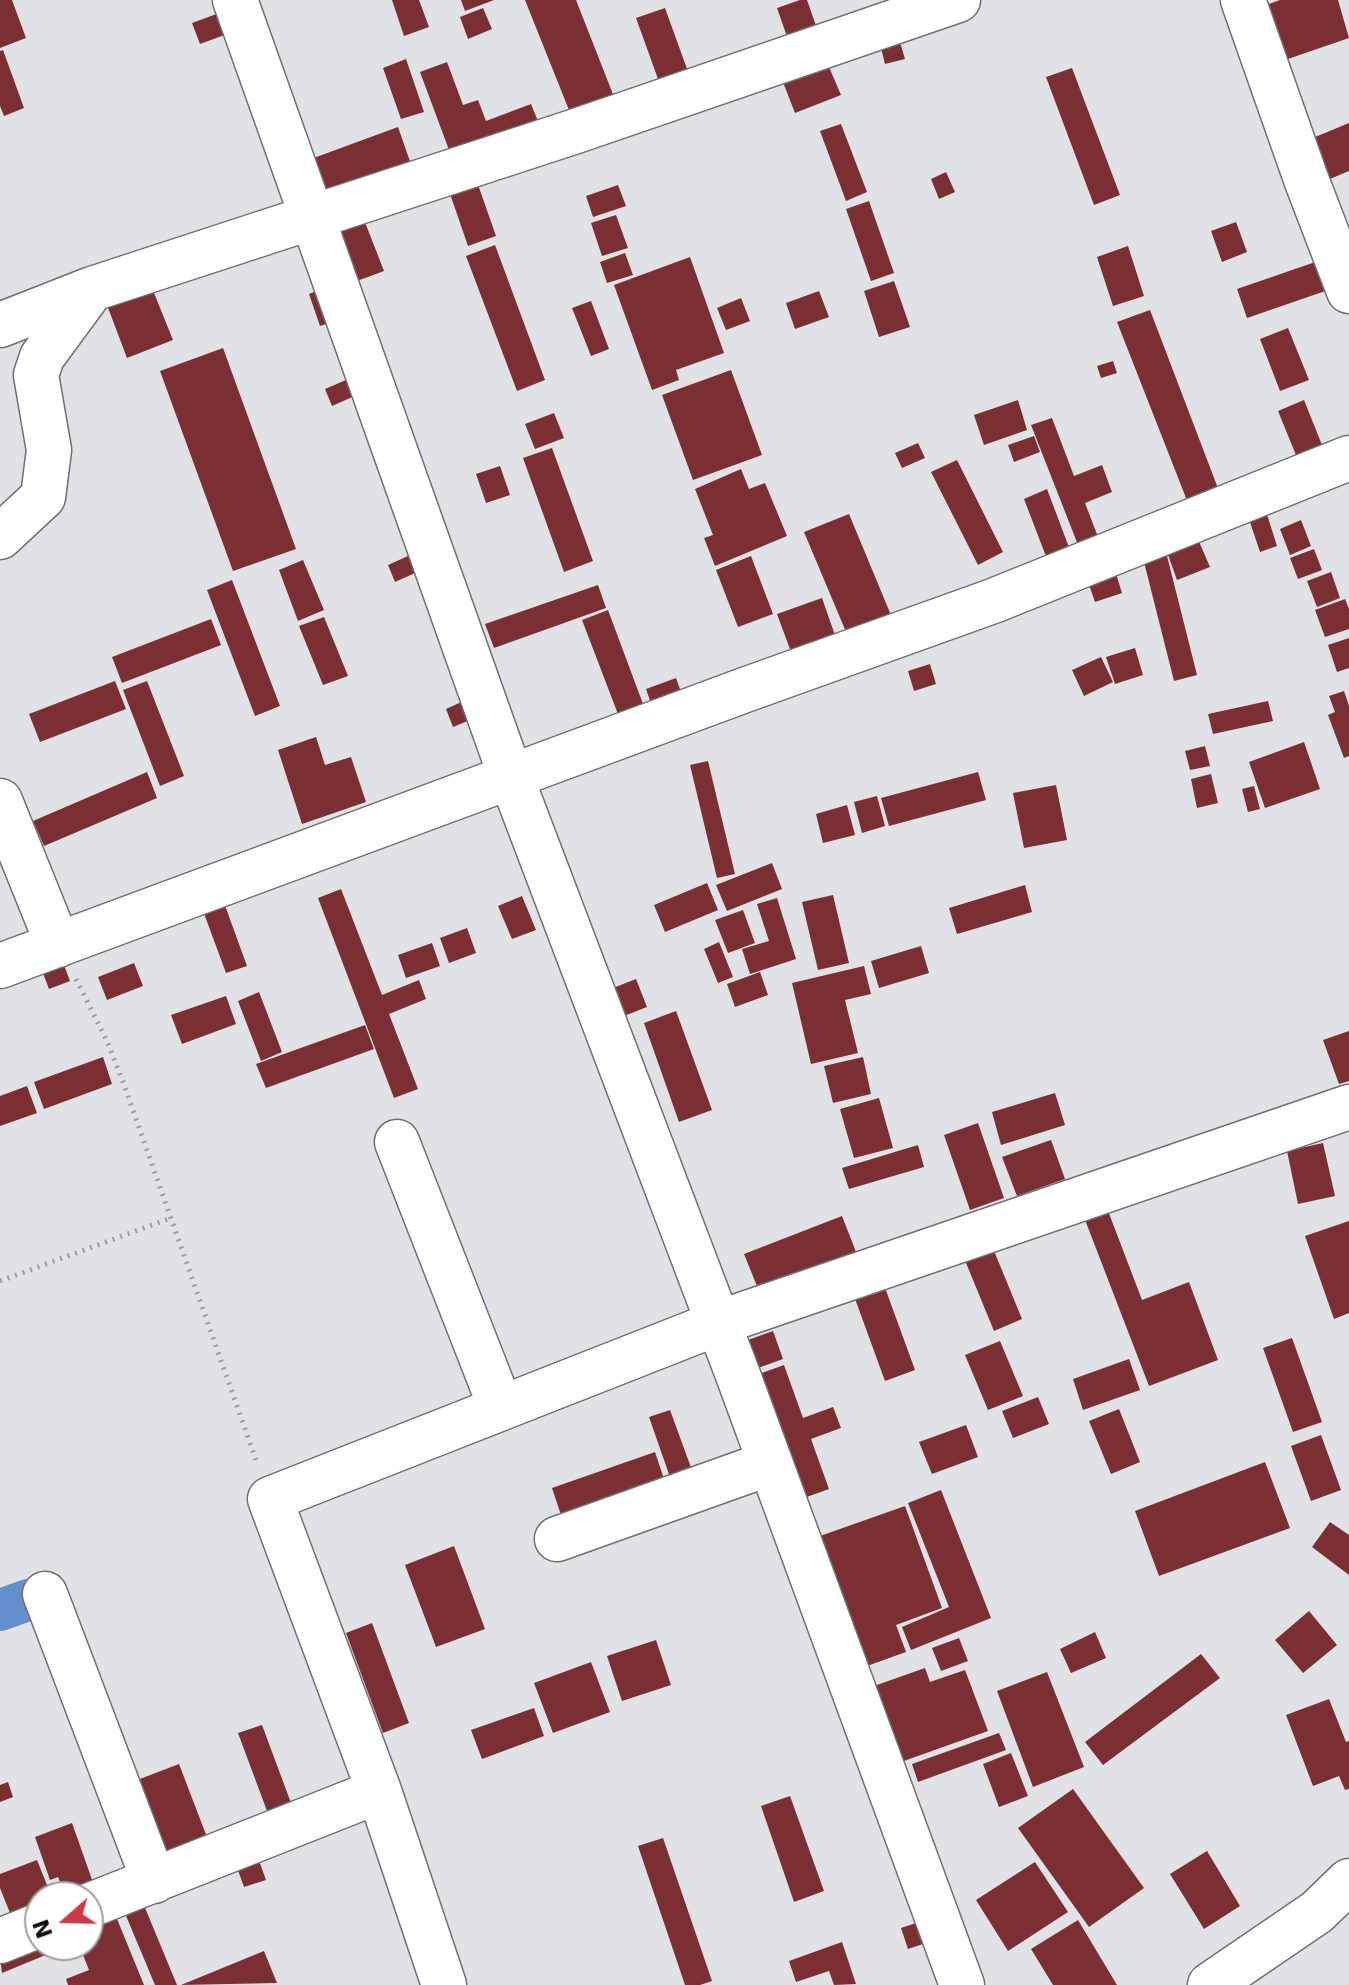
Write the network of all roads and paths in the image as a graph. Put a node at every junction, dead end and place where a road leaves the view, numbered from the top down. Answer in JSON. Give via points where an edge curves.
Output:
{"nodes":[{"id":1,"x":235,"y":0,"type":"edge"},
{"id":2,"x":958,"y":0,"type":"edge"},
{"id":3,"x":1243,"y":0,"type":"edge"},
{"id":4,"x":312,"y":216,"type":"junction"},
{"id":5,"x":92,"y":289,"type":"junction"},
{"id":6,"x":1349,"y":291,"type":"edge"},
{"id":7,"x":0,"y":325,"type":"edge"},
{"id":8,"x":1349,"y":458,"type":"edge"},
{"id":9,"x":0,"y":537,"type":"edge"},
{"id":10,"x":511,"y":777,"type":"junction"},
{"id":11,"x":0,"y":801,"type":"edge"},
{"id":12,"x":58,"y":945,"type":"junction"},
{"id":13,"x":0,"y":966,"type":"edge"},
{"id":14,"x":1349,"y":1107,"type":"edge"},
{"id":15,"x":397,"y":1142,"type":"dead end"},
{"id":16,"x":171,"y":1218,"type":"junction"},
{"id":17,"x":0,"y":1281,"type":"edge"},
{"id":18,"x":718,"y":1323,"type":"junction"},
{"id":19,"x":501,"y":1408,"type":"junction"},
{"id":20,"x":770,"y":1463,"type":"junction"},
{"id":21,"x":270,"y":1499,"type":"junction"},
{"id":22,"x":557,"y":1539,"type":"dead end"},
{"id":23,"x":45,"y":1594,"type":"dead end"},
{"id":24,"x":379,"y":1791,"type":"junction"},
{"id":25,"x":154,"y":1881,"type":"junction"},
{"id":26,"x":1349,"y":1881,"type":"edge"},
{"id":27,"x":104,"y":1900,"type":"edge"},
{"id":28,"x":24,"y":1931,"type":"edge"},
{"id":29,"x":0,"y":1941,"type":"edge"},
{"id":30,"x":444,"y":1985,"type":"edge"},
{"id":31,"x":962,"y":1985,"type":"edge"},
{"id":32,"x":1210,"y":1985,"type":"edge"}],
"edges":[{"from":1,"to":4,"type":"street"},
{"from":2,"to":4,"type":"street"},
{"from":3,"to":6,"type":"street"},
{"from":4,"to":5,"type":"street"},
{"from":4,"to":10,"type":"street"},
{"from":5,"to":7,"type":"street"},
{"from":5,"to":9,"type":"street","via":[[42,357],[36,375],[49,450],[43,497]]},
{"from":8,"to":10,"type":"street","via":[[993,601]]},
{"from":10,"to":12,"type":"street"},
{"from":10,"to":18,"type":"street"},
{"from":11,"to":12,"type":"street"},
{"from":12,"to":13,"type":"street"},
{"from":12,"to":16,"type":"path","via":[[107,1041]]},
{"from":14,"to":18,"type":"street"},
{"from":15,"to":19,"type":"street"},
{"from":16,"to":17,"type":"path"},
{"from":16,"to":21,"type":"path"},
{"from":18,"to":19,"type":"street"},
{"from":18,"to":20,"type":"street"},
{"from":19,"to":21,"type":"street"},
{"from":20,"to":22,"type":"street"},
{"from":20,"to":31,"type":"street"},
{"from":21,"to":24,"type":"street"},
{"from":23,"to":25,"type":"street"},
{"from":24,"to":25,"type":"street"},
{"from":24,"to":30,"type":"street"},
{"from":25,"to":27,"type":"street"},
{"from":26,"to":32,"type":"street","via":[[1317,1912]]},
{"from":28,"to":29,"type":"street"}]}
